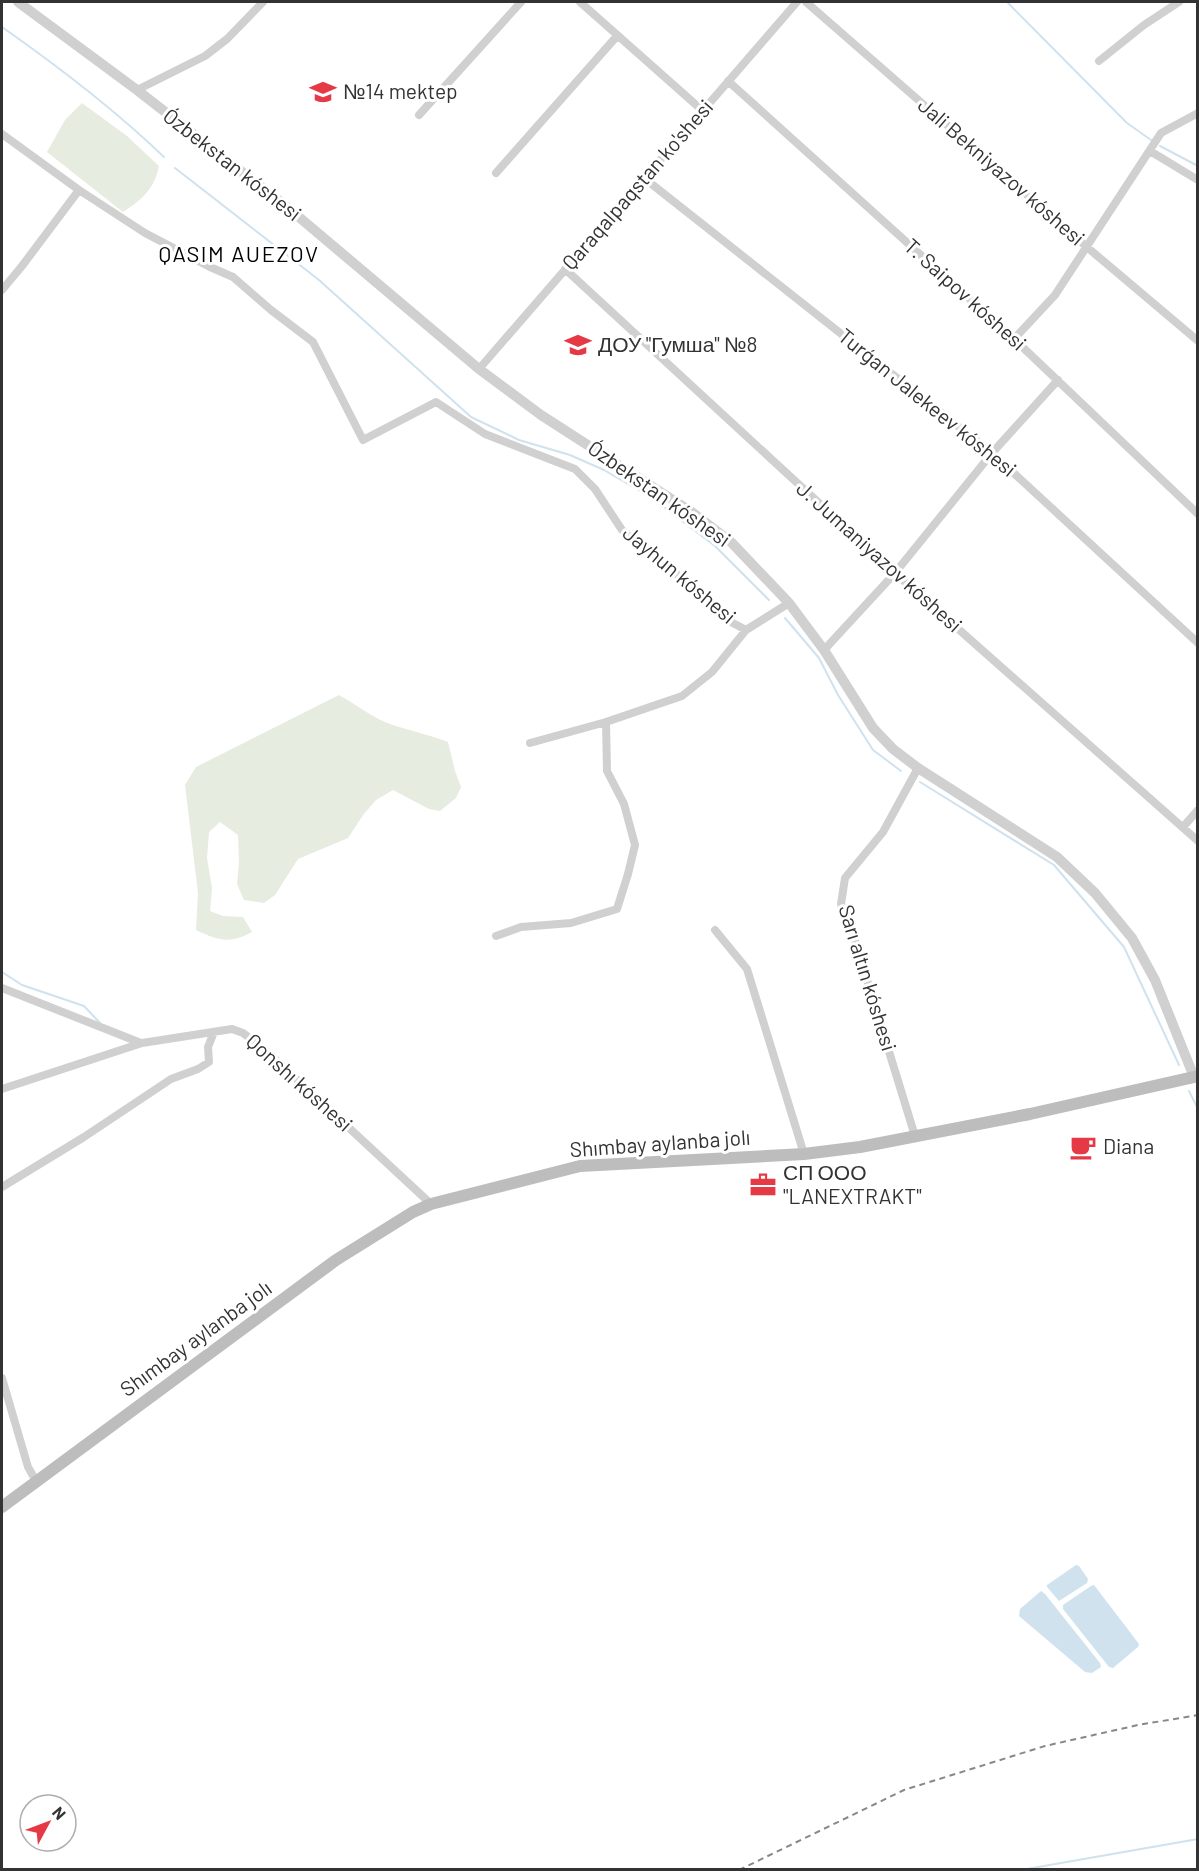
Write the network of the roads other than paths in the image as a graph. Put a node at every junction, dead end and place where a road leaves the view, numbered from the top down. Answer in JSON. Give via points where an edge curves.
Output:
{"nodes":[{"id":1,"x":18,"y":2,"type":"edge"},
{"id":2,"x":263,"y":2,"type":"edge"},
{"id":3,"x":521,"y":2,"type":"edge"},
{"id":4,"x":580,"y":2,"type":"edge"},
{"id":5,"x":797,"y":2,"type":"edge"},
{"id":6,"x":806,"y":2,"type":"edge"},
{"id":7,"x":1179,"y":2,"type":"edge"},
{"id":8,"x":617,"y":36,"type":"junction"},
{"id":9,"x":1099,"y":61,"type":"dead end"},
{"id":10,"x":729,"y":81,"type":"junction"},
{"id":11,"x":137,"y":90,"type":"junction"},
{"id":12,"x":703,"y":111,"type":"junction"},
{"id":13,"x":1197,"y":113,"type":"edge"},
{"id":14,"x":420,"y":115,"type":"dead end"},
{"id":15,"x":2,"y":134,"type":"edge"},
{"id":16,"x":1150,"y":151,"type":"junction"},
{"id":17,"x":496,"y":173,"type":"dead end"},
{"id":18,"x":644,"y":178,"type":"junction"},
{"id":19,"x":1197,"y":180,"type":"edge"},
{"id":20,"x":79,"y":190,"type":"junction"},
{"id":21,"x":1088,"y":248,"type":"junction"},
{"id":22,"x":565,"y":268,"type":"junction"},
{"id":23,"x":2,"y":290,"type":"edge"},
{"id":24,"x":1014,"y":339,"type":"junction"},
{"id":25,"x":1197,"y":341,"type":"edge"},
{"id":26,"x":479,"y":369,"type":"junction"},
{"id":27,"x":1058,"y":380,"type":"junction"},
{"id":28,"x":992,"y":453,"type":"junction"},
{"id":29,"x":1197,"y":514,"type":"edge"},
{"id":30,"x":895,"y":573,"type":"junction"},
{"id":31,"x":789,"y":603,"type":"junction"},
{"id":32,"x":746,"y":630,"type":"junction"},
{"id":33,"x":1197,"y":643,"type":"edge"},
{"id":34,"x":824,"y":650,"type":"junction"},
{"id":35,"x":606,"y":722,"type":"junction"},
{"id":36,"x":530,"y":743,"type":"dead end"},
{"id":37,"x":918,"y":768,"type":"junction"},
{"id":38,"x":1197,"y":810,"type":"edge"},
{"id":39,"x":1183,"y":827,"type":"junction"},
{"id":40,"x":1197,"y":841,"type":"edge"},
{"id":41,"x":715,"y":930,"type":"dead end"},
{"id":42,"x":495,"y":936,"type":"dead end"},
{"id":43,"x":2,"y":988,"type":"edge"},
{"id":44,"x":214,"y":1032,"type":"junction"},
{"id":45,"x":142,"y":1043,"type":"junction"},
{"id":46,"x":1196,"y":1079,"type":"edge"},
{"id":47,"x":2,"y":1089,"type":"edge"},
{"id":48,"x":915,"y":1136,"type":"junction"},
{"id":49,"x":804,"y":1154,"type":"junction"},
{"id":50,"x":2,"y":1187,"type":"edge"},
{"id":51,"x":431,"y":1204,"type":"junction"},
{"id":52,"x":2,"y":1378,"type":"edge"},
{"id":53,"x":36,"y":1481,"type":"junction"},
{"id":54,"x":2,"y":1507,"type":"edge"}],
"edges":[{"from":1,"to":11,"type":"street","name":"Ózbekstan kóshesi"},
{"from":2,"to":11,"type":"street","via":[[205,56]]},
{"from":3,"to":14,"type":"street"},
{"from":4,"to":8,"type":"street"},
{"from":5,"to":10,"type":"street","name":"Qaraqalpaqstan ko'shesi"},
{"from":6,"to":21,"type":"street","name":"Jali Bekniyazov kóshesi"},
{"from":7,"to":9,"type":"street"},
{"from":8,"to":12,"type":"street"},
{"from":8,"to":17,"type":"street"},
{"from":10,"to":12,"type":"street","name":"Qaraqalpaqstan ko'shesi"},
{"from":10,"to":24,"type":"street","name":"T. Saipov kóshesi"},
{"from":11,"to":26,"type":"street","name":"Ózbekstan kóshesi","via":[[287,207]]},
{"from":12,"to":18,"type":"street","name":"Qaraqalpaqstan ko'shesi"},
{"from":13,"to":16,"type":"street","via":[[1161,133]]},
{"from":15,"to":20,"type":"street"},
{"from":16,"to":19,"type":"street"},
{"from":16,"to":21,"type":"street"},
{"from":18,"to":22,"type":"street","name":"Qaraqalpaqstan ko'shesi"},
{"from":18,"to":28,"type":"street","name":"Turǵan Jalekeev kóshesi"},
{"from":20,"to":23,"type":"street"},
{"from":20,"to":32,"type":"street","name":"Jayhun kóshesi","via":[[145,233],[233,277],[314,342],[363,440],[436,402],[485,434],[575,470],[595,489],[622,530],[731,622]]},
{"from":21,"to":24,"type":"street","via":[[1055,295]]},
{"from":21,"to":25,"type":"street","name":"Jali Bekniyazov kóshesi"},
{"from":22,"to":26,"type":"street","name":"Qaraqalpaqstan ko'shesi"},
{"from":22,"to":30,"type":"street","name":"J. Jumaniyazov kóshesi"},
{"from":24,"to":27,"type":"street","name":"T. Saipov kóshesi"},
{"from":26,"to":31,"type":"street","name":"Ózbekstan kóshesi","via":[[541,415],[693,513],[731,542]]},
{"from":27,"to":28,"type":"street"},
{"from":27,"to":29,"type":"street","name":"T. Saipov kóshesi"},
{"from":28,"to":30,"type":"street"},
{"from":28,"to":33,"type":"street","name":"Turǵan Jalekeev kóshesi"},
{"from":30,"to":34,"type":"street"},
{"from":30,"to":39,"type":"street","name":"J. Jumaniyazov kóshesi"},
{"from":31,"to":32,"type":"street","name":"Jayhun kóshesi"},
{"from":31,"to":34,"type":"street","name":"Ózbekstan kóshesi"},
{"from":32,"to":35,"type":"street","name":"Jayhun kóshesi","via":[[712,672],[682,696]]},
{"from":34,"to":37,"type":"street","name":"Ózbekstan kóshesi","via":[[873,728],[892,749]]},
{"from":35,"to":36,"type":"street","name":"Jayhun kóshesi"},
{"from":35,"to":42,"type":"street","via":[[607,771],[624,804],[635,845],[616,909],[571,923],[520,927]]},
{"from":37,"to":46,"type":"street","name":"Ózbekstan kóshesi","via":[[1057,857],[1095,892],[1132,938],[1155,980]]},
{"from":37,"to":48,"type":"street","name":"Sarı altın kóshesi","via":[[884,832],[845,878],[841,904]]},
{"from":38,"to":39,"type":"street"},
{"from":39,"to":40,"type":"street","name":"J. Jumaniyazov kóshesi"},
{"from":41,"to":49,"type":"street","via":[[747,969]]},
{"from":43,"to":45,"type":"street"},
{"from":44,"to":45,"type":"street","name":"Qonshı kóshesi"},
{"from":44,"to":50,"type":"street","via":[[208,1047],[209,1062],[171,1079]]},
{"from":44,"to":51,"type":"street","name":"Qonshı kóshesi","via":[[232,1029],[264,1049]]},
{"from":45,"to":47,"type":"street","name":"Qonshı kóshesi"},
{"from":46,"to":48,"type":"main road","name":"Shımbay aylanba jolı"},
{"from":48,"to":49,"type":"main road","name":"Shımbay aylanba jolı"},
{"from":49,"to":51,"type":"main road","name":"Shımbay aylanba jolı","via":[[580,1166]]},
{"from":51,"to":53,"type":"main road","name":"Shımbay aylanba jolı","via":[[336,1260]]},
{"from":52,"to":53,"type":"street","via":[[28,1467]]},
{"from":53,"to":54,"type":"main road","name":"Shımbay aylanba jolı"}]}
